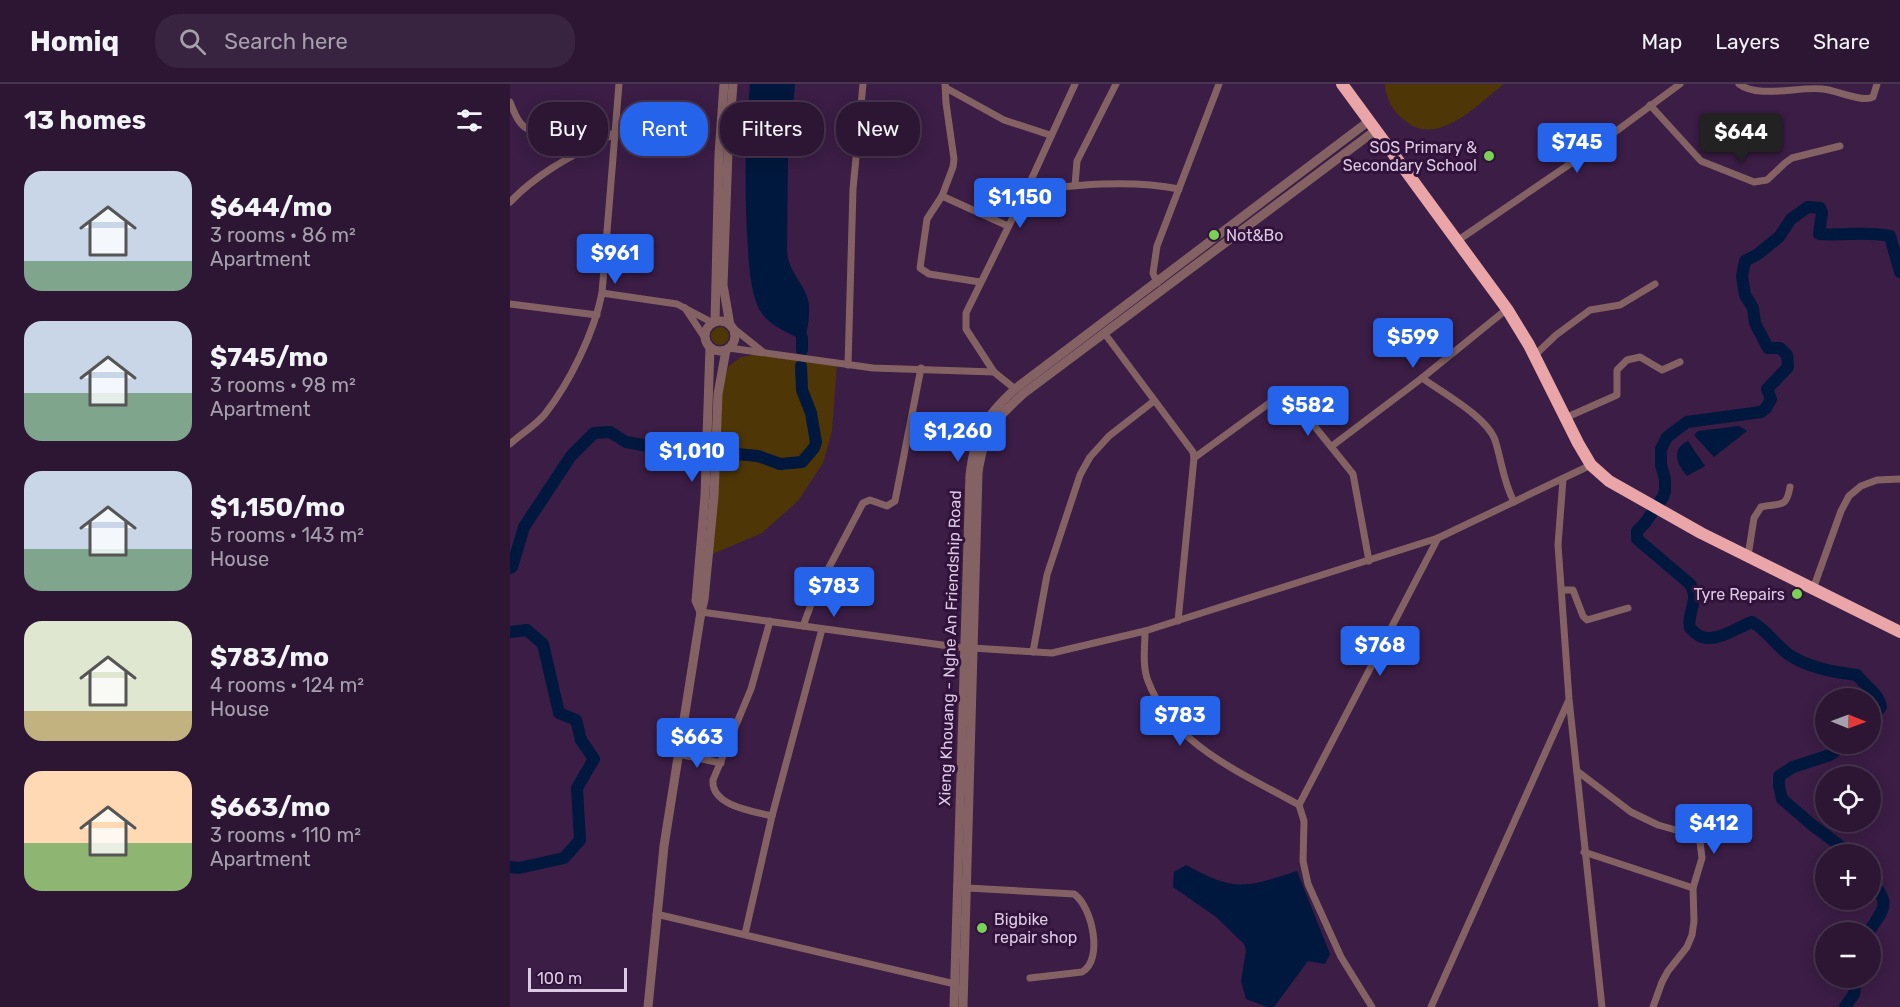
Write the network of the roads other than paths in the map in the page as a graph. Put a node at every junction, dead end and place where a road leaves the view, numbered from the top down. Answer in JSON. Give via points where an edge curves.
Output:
{"nodes":[{"id":1,"x":619,"y":84,"type":"edge"},
{"id":2,"x":724,"y":84,"type":"edge"},
{"id":3,"x":733,"y":84,"type":"edge"},
{"id":4,"x":863,"y":84,"type":"edge"},
{"id":5,"x":1075,"y":84,"type":"edge"},
{"id":6,"x":1116,"y":84,"type":"edge"},
{"id":7,"x":1219,"y":84,"type":"edge"},
{"id":8,"x":1342,"y":84,"type":"edge"},
{"id":9,"x":1680,"y":84,"type":"edge"},
{"id":10,"x":1739,"y":84,"type":"edge"},
{"id":11,"x":1877,"y":84,"type":"edge"},
{"id":12,"x":946,"y":86,"type":"edge"},
{"id":13,"x":510,"y":102,"type":"edge"},
{"id":14,"x":1650,"y":105,"type":"junction"},
{"id":15,"x":1372,"y":126,"type":"junction"},
{"id":16,"x":614,"y":134,"type":"junction"},
{"id":17,"x":1050,"y":135,"type":"junction"},
{"id":18,"x":1840,"y":146,"type":"dead end"},
{"id":19,"x":1075,"y":186,"type":"junction"},
{"id":20,"x":1179,"y":189,"type":"junction"},
{"id":21,"x":1026,"y":192,"type":"junction"},
{"id":22,"x":942,"y":196,"type":"junction"},
{"id":23,"x":510,"y":202,"type":"edge"},
{"id":24,"x":1008,"y":226,"type":"junction"},
{"id":25,"x":1457,"y":241,"type":"junction"},
{"id":26,"x":980,"y":282,"type":"junction"},
{"id":27,"x":1157,"y":283,"type":"junction"},
{"id":28,"x":1655,"y":284,"type":"dead end"},
{"id":29,"x":602,"y":293,"type":"junction"},
{"id":30,"x":510,"y":304,"type":"edge"},
{"id":31,"x":683,"y":306,"type":"junction"},
{"id":32,"x":1507,"y":309,"type":"junction"},
{"id":33,"x":597,"y":315,"type":"junction"},
{"id":34,"x":714,"y":322,"type":"junction"},
{"id":35,"x":732,"y":326,"type":"junction"},
{"id":36,"x":1102,"y":330,"type":"junction"},
{"id":37,"x":705,"y":338,"type":"junction"},
{"id":38,"x":710,"y":347,"type":"junction"},
{"id":39,"x":728,"y":349,"type":"junction"},
{"id":40,"x":765,"y":353,"type":"junction"},
{"id":41,"x":1534,"y":356,"type":"junction"},
{"id":42,"x":1680,"y":362,"type":"dead end"},
{"id":43,"x":848,"y":365,"type":"junction"},
{"id":44,"x":921,"y":368,"type":"junction"},
{"id":45,"x":994,"y":372,"type":"junction"},
{"id":46,"x":1422,"y":378,"type":"junction"},
{"id":47,"x":1015,"y":389,"type":"junction"},
{"id":48,"x":1154,"y":401,"type":"junction"},
{"id":49,"x":1565,"y":418,"type":"junction"},
{"id":50,"x":510,"y":444,"type":"edge"},
{"id":51,"x":1332,"y":447,"type":"junction"},
{"id":52,"x":1194,"y":458,"type":"junction"},
{"id":53,"x":1591,"y":465,"type":"junction"},
{"id":54,"x":1900,"y":478,"type":"edge"},
{"id":55,"x":1563,"y":479,"type":"junction"},
{"id":56,"x":1791,"y":487,"type":"dead end"},
{"id":57,"x":1514,"y":502,"type":"junction"},
{"id":58,"x":1438,"y":538,"type":"junction"},
{"id":59,"x":1748,"y":556,"type":"junction"},
{"id":60,"x":1369,"y":561,"type":"junction"},
{"id":61,"x":1813,"y":589,"type":"junction"},
{"id":62,"x":1562,"y":590,"type":"junction"},
{"id":63,"x":1628,"y":608,"type":"dead end"},
{"id":64,"x":700,"y":612,"type":"junction"},
{"id":65,"x":770,"y":621,"type":"junction"},
{"id":66,"x":1178,"y":621,"type":"junction"},
{"id":67,"x":802,"y":626,"type":"junction"},
{"id":68,"x":822,"y":629,"type":"junction"},
{"id":69,"x":1145,"y":631,"type":"junction"},
{"id":70,"x":1900,"y":632,"type":"edge"},
{"id":71,"x":968,"y":648,"type":"junction"},
{"id":72,"x":1033,"y":652,"type":"junction"},
{"id":73,"x":1569,"y":699,"type":"junction"},
{"id":74,"x":678,"y":754,"type":"junction"},
{"id":75,"x":721,"y":763,"type":"junction"},
{"id":76,"x":1576,"y":771,"type":"junction"},
{"id":77,"x":1299,"y":805,"type":"junction"},
{"id":78,"x":772,"y":816,"type":"junction"},
{"id":79,"x":1584,"y":852,"type":"junction"},
{"id":80,"x":967,"y":888,"type":"junction"},
{"id":81,"x":1693,"y":888,"type":"junction"},
{"id":82,"x":656,"y":914,"type":"junction"},
{"id":83,"x":745,"y":934,"type":"junction"},
{"id":84,"x":1030,"y":978,"type":"dead end"},
{"id":85,"x":959,"y":984,"type":"junction"},
{"id":86,"x":648,"y":1007,"type":"edge"},
{"id":87,"x":954,"y":1007,"type":"edge"},
{"id":88,"x":963,"y":1007,"type":"edge"},
{"id":89,"x":1372,"y":1007,"type":"edge"},
{"id":90,"x":1431,"y":1007,"type":"edge"},
{"id":91,"x":1602,"y":1007,"type":"edge"},
{"id":92,"x":1653,"y":1007,"type":"edge"}],
"edges":[{"from":1,"to":16,"type":"street"},
{"from":2,"to":34,"type":"street"},
{"from":3,"to":35,"type":"street","via":[[723,285]]},
{"from":4,"to":43,"type":"street","via":[[853,189]]},
{"from":5,"to":17,"type":"street"},
{"from":6,"to":19,"type":"street","via":[[1077,161]]},
{"from":7,"to":20,"type":"street"},
{"from":8,"to":15,"type":"highway"},
{"from":9,"to":14,"type":"street"},
{"from":10,"to":11,"type":"street","via":[[1764,91],[1822,88],[1866,99],[1873,97]]},
{"from":12,"to":17,"type":"street","via":[[1004,120]]},
{"from":12,"to":22,"type":"street","via":[[954,159]]},
{"from":13,"to":16,"type":"street","via":[[526,129],[542,134]]},
{"from":14,"to":18,"type":"street","via":[[1701,161],[1754,182],[1767,180],[1792,158]]},
{"from":14,"to":25,"type":"street"},
{"from":15,"to":25,"type":"highway"},
{"from":15,"to":27,"type":"street","name":"Xieng Khouang - Nghe An Friendship Road"},
{"from":15,"to":36,"type":"street","name":"Xieng Khouang - Nghe An Friendship Road"},
{"from":16,"to":23,"type":"street","via":[[550,168]]},
{"from":16,"to":29,"type":"street"},
{"from":17,"to":21,"type":"street"},
{"from":19,"to":20,"type":"street","via":[[1152,184]]},
{"from":19,"to":21,"type":"street"},
{"from":20,"to":27,"type":"street","via":[[1157,246],[1153,273]]},
{"from":21,"to":24,"type":"street"},
{"from":22,"to":24,"type":"street"},
{"from":22,"to":26,"type":"street","via":[[927,219],[920,268],[929,274]]},
{"from":24,"to":26,"type":"street"},
{"from":25,"to":32,"type":"highway"},
{"from":26,"to":45,"type":"street","via":[[966,313],[966,329]]},
{"from":27,"to":36,"type":"street","name":"Xieng Khouang - Nghe An Friendship Road"},
{"from":28,"to":41,"type":"street","via":[[1620,305],[1590,310]]},
{"from":29,"to":31,"type":"street"},
{"from":29,"to":33,"type":"street"},
{"from":30,"to":33,"type":"street"},
{"from":31,"to":34,"type":"street"},
{"from":31,"to":37,"type":"street"},
{"from":32,"to":41,"type":"highway"},
{"from":32,"to":46,"type":"street"},
{"from":33,"to":50,"type":"street","via":[[558,396],[543,416]]},
{"from":34,"to":35,"type":"street"},
{"from":34,"to":37,"type":"street","via":[[706,329]]},
{"from":35,"to":39,"type":"street","via":[[735,341]]},
{"from":35,"to":40,"type":"street"},
{"from":36,"to":47,"type":"street","name":"Xieng Khouang - Nghe An Friendship Road"},
{"from":36,"to":48,"type":"street"},
{"from":36,"to":71,"type":"street","name":"Xieng Khouang - Nghe An Friendship Road","via":[[1023,394],[989,429],[978,473]]},
{"from":37,"to":38,"type":"street"},
{"from":38,"to":39,"type":"street","via":[[716,351]]},
{"from":38,"to":64,"type":"street","via":[[705,496],[696,601]]},
{"from":39,"to":40,"type":"street"},
{"from":39,"to":64,"type":"street","via":[[718,394],[710,555]]},
{"from":40,"to":43,"type":"street"},
{"from":41,"to":49,"type":"highway"},
{"from":42,"to":49,"type":"street","via":[[1662,370],[1640,357],[1627,360],[1617,370],[1617,394]]},
{"from":43,"to":44,"type":"street"},
{"from":44,"to":45,"type":"street"},
{"from":44,"to":67,"type":"street","via":[[895,501],[887,506],[870,500],[863,503]]},
{"from":45,"to":47,"type":"street"},
{"from":46,"to":51,"type":"street"},
{"from":46,"to":57,"type":"street","via":[[1486,423]]},
{"from":47,"to":71,"type":"street","name":"Xieng Khouang - Nghe An Friendship Road","via":[[993,410],[973,451]]},
{"from":48,"to":52,"type":"street"},
{"from":48,"to":72,"type":"street","via":[[1109,436],[1080,475],[1047,576]]},
{"from":49,"to":53,"type":"highway"},
{"from":51,"to":52,"type":"street","via":[[1286,394]]},
{"from":51,"to":60,"type":"street","via":[[1353,474]]},
{"from":52,"to":66,"type":"street"},
{"from":53,"to":55,"type":"street"},
{"from":53,"to":59,"type":"highway","via":[[1609,481],[1650,505]]},
{"from":54,"to":61,"type":"street","via":[[1877,480],[1849,496]]},
{"from":55,"to":57,"type":"street"},
{"from":55,"to":62,"type":"street","via":[[1558,545]]},
{"from":56,"to":59,"type":"street","via":[[1788,499],[1781,505],[1761,507],[1754,518]]},
{"from":57,"to":58,"type":"street"},
{"from":58,"to":60,"type":"street"},
{"from":58,"to":77,"type":"street"},
{"from":59,"to":61,"type":"highway"},
{"from":60,"to":66,"type":"street"},
{"from":61,"to":70,"type":"highway"},
{"from":62,"to":63,"type":"street","via":[[1573,590],[1587,620]]},
{"from":62,"to":73,"type":"street"},
{"from":64,"to":65,"type":"street"},
{"from":64,"to":74,"type":"street"},
{"from":65,"to":67,"type":"street"},
{"from":65,"to":75,"type":"street","via":[[753,683]]},
{"from":66,"to":69,"type":"street"},
{"from":67,"to":68,"type":"street"},
{"from":68,"to":71,"type":"street"},
{"from":68,"to":78,"type":"street"},
{"from":69,"to":72,"type":"street","via":[[1052,653]]},
{"from":69,"to":77,"type":"street","via":[[1146,674],[1162,709],[1188,737],[1225,763]]},
{"from":71,"to":72,"type":"street"},
{"from":71,"to":80,"type":"street","name":"Xieng Khouang - Nghe An Friendship Road"},
{"from":71,"to":85,"type":"street","name":"Xieng Khouang - Nghe An Friendship Road"},
{"from":73,"to":76,"type":"street"},
{"from":73,"to":90,"type":"street"},
{"from":74,"to":75,"type":"street"},
{"from":74,"to":82,"type":"street"},
{"from":75,"to":78,"type":"street","via":[[713,780],[714,793],[728,802]]},
{"from":76,"to":79,"type":"street"},
{"from":76,"to":81,"type":"street","via":[[1643,819],[1697,838],[1702,858]]},
{"from":77,"to":89,"type":"street","via":[[1304,821],[1303,861],[1308,884],[1341,957]]},
{"from":78,"to":83,"type":"street"},
{"from":79,"to":81,"type":"street"},
{"from":79,"to":91,"type":"street"},
{"from":80,"to":84,"type":"street","via":[[1074,894],[1080,898],[1092,927],[1094,957],[1089,968]]},
{"from":80,"to":85,"type":"street","name":"Xieng Khouang - Nghe An Friendship Road"},
{"from":81,"to":92,"type":"street","via":[[1692,935],[1662,982]]},
{"from":82,"to":83,"type":"street"},
{"from":82,"to":86,"type":"street"},
{"from":83,"to":85,"type":"street"},
{"from":85,"to":87,"type":"street","name":"Xieng Khouang - Nghe An Friendship Road"},
{"from":85,"to":88,"type":"street","name":"Xieng Khouang - Nghe An Friendship Road"}]}
